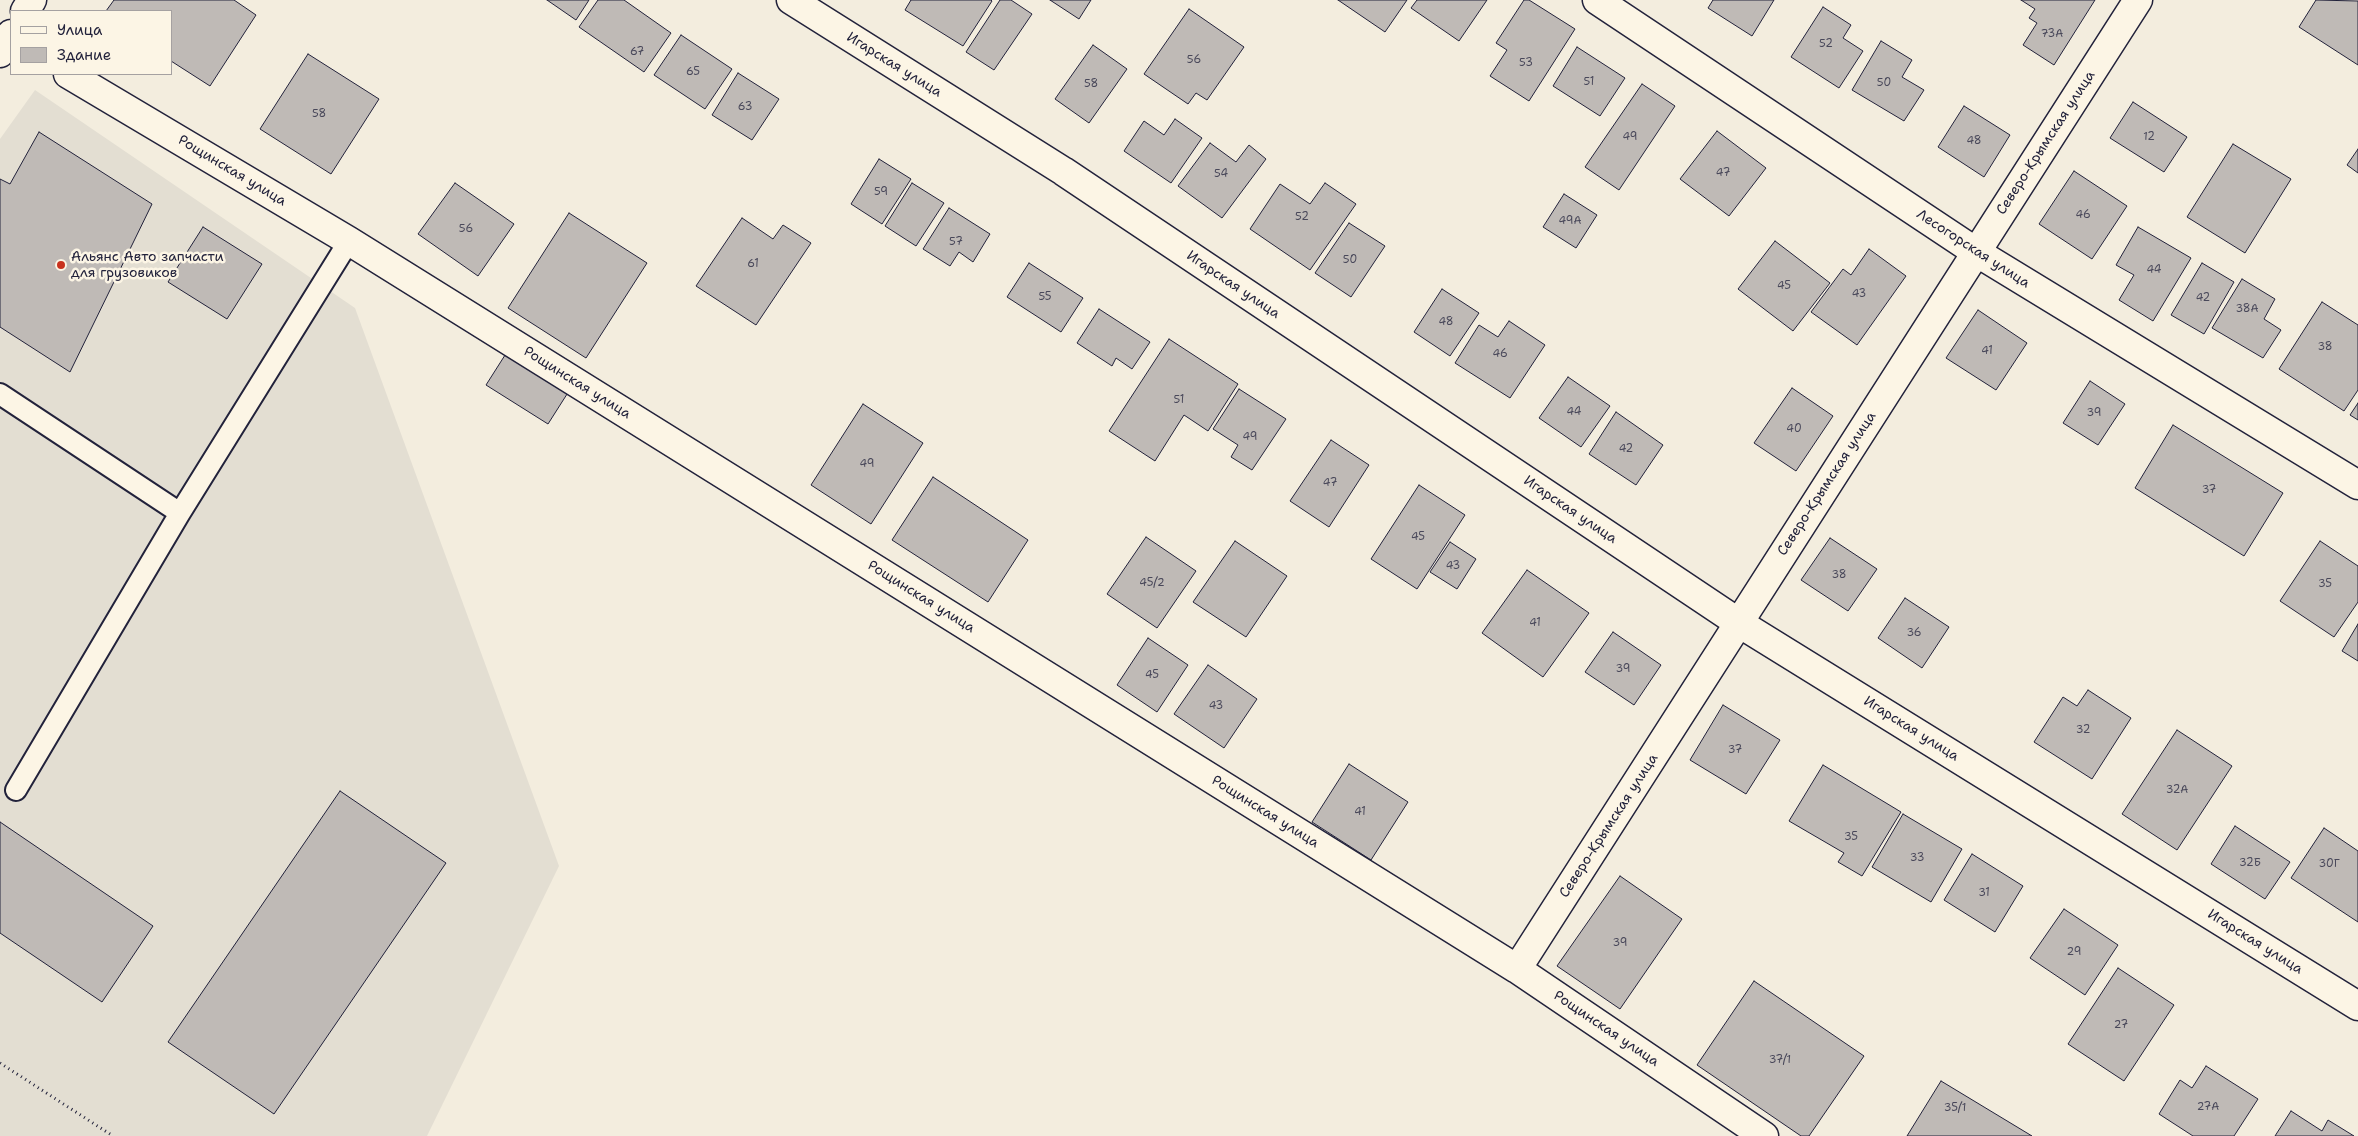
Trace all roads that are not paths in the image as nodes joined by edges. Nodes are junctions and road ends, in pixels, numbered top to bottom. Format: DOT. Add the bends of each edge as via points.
graph roads {
  1 [pos="791,0"];
  2 [pos="1597,0"];
  3 [pos="2138,0"];
  4 [pos="70,75"];
  5 [pos="349,241"];
  6 [pos="1976,252"];
  7 [pos="0,394"];
  8 [pos="2358,485"];
  9 [pos="180,513"];
  10 [pos="1739,622"];
  11 [pos="16,790"];
  12 [pos="1517,969"];
  13 [pos="2358,1006"];
  14 [pos="1764,1136"];
  1 -- 10 [label="street, Игарская улица" via="1063,171"];
  2 -- 6 [label="street, Лесогорская улица"];
  3 -- 6 [label="street, Северо-Крымская улица"];
  4 -- 5 [label="street, Рощинская улица"];
  5 -- 9 [label="lane"];
  5 -- 12 [label="street, Рощинская улица"];
  6 -- 8 [label="street, Лесогорская улица"];
  6 -- 10 [label="street, Северо-Крымская улица"];
  7 -- 9 [label="lane"];
  9 -- 11 [label="lane"];
  10 -- 12 [label="street, Северо-Крымская улица"];
  10 -- 13 [label="street, Игарская улица"];
  12 -- 14 [label="street, Рощинская улица"];
}
